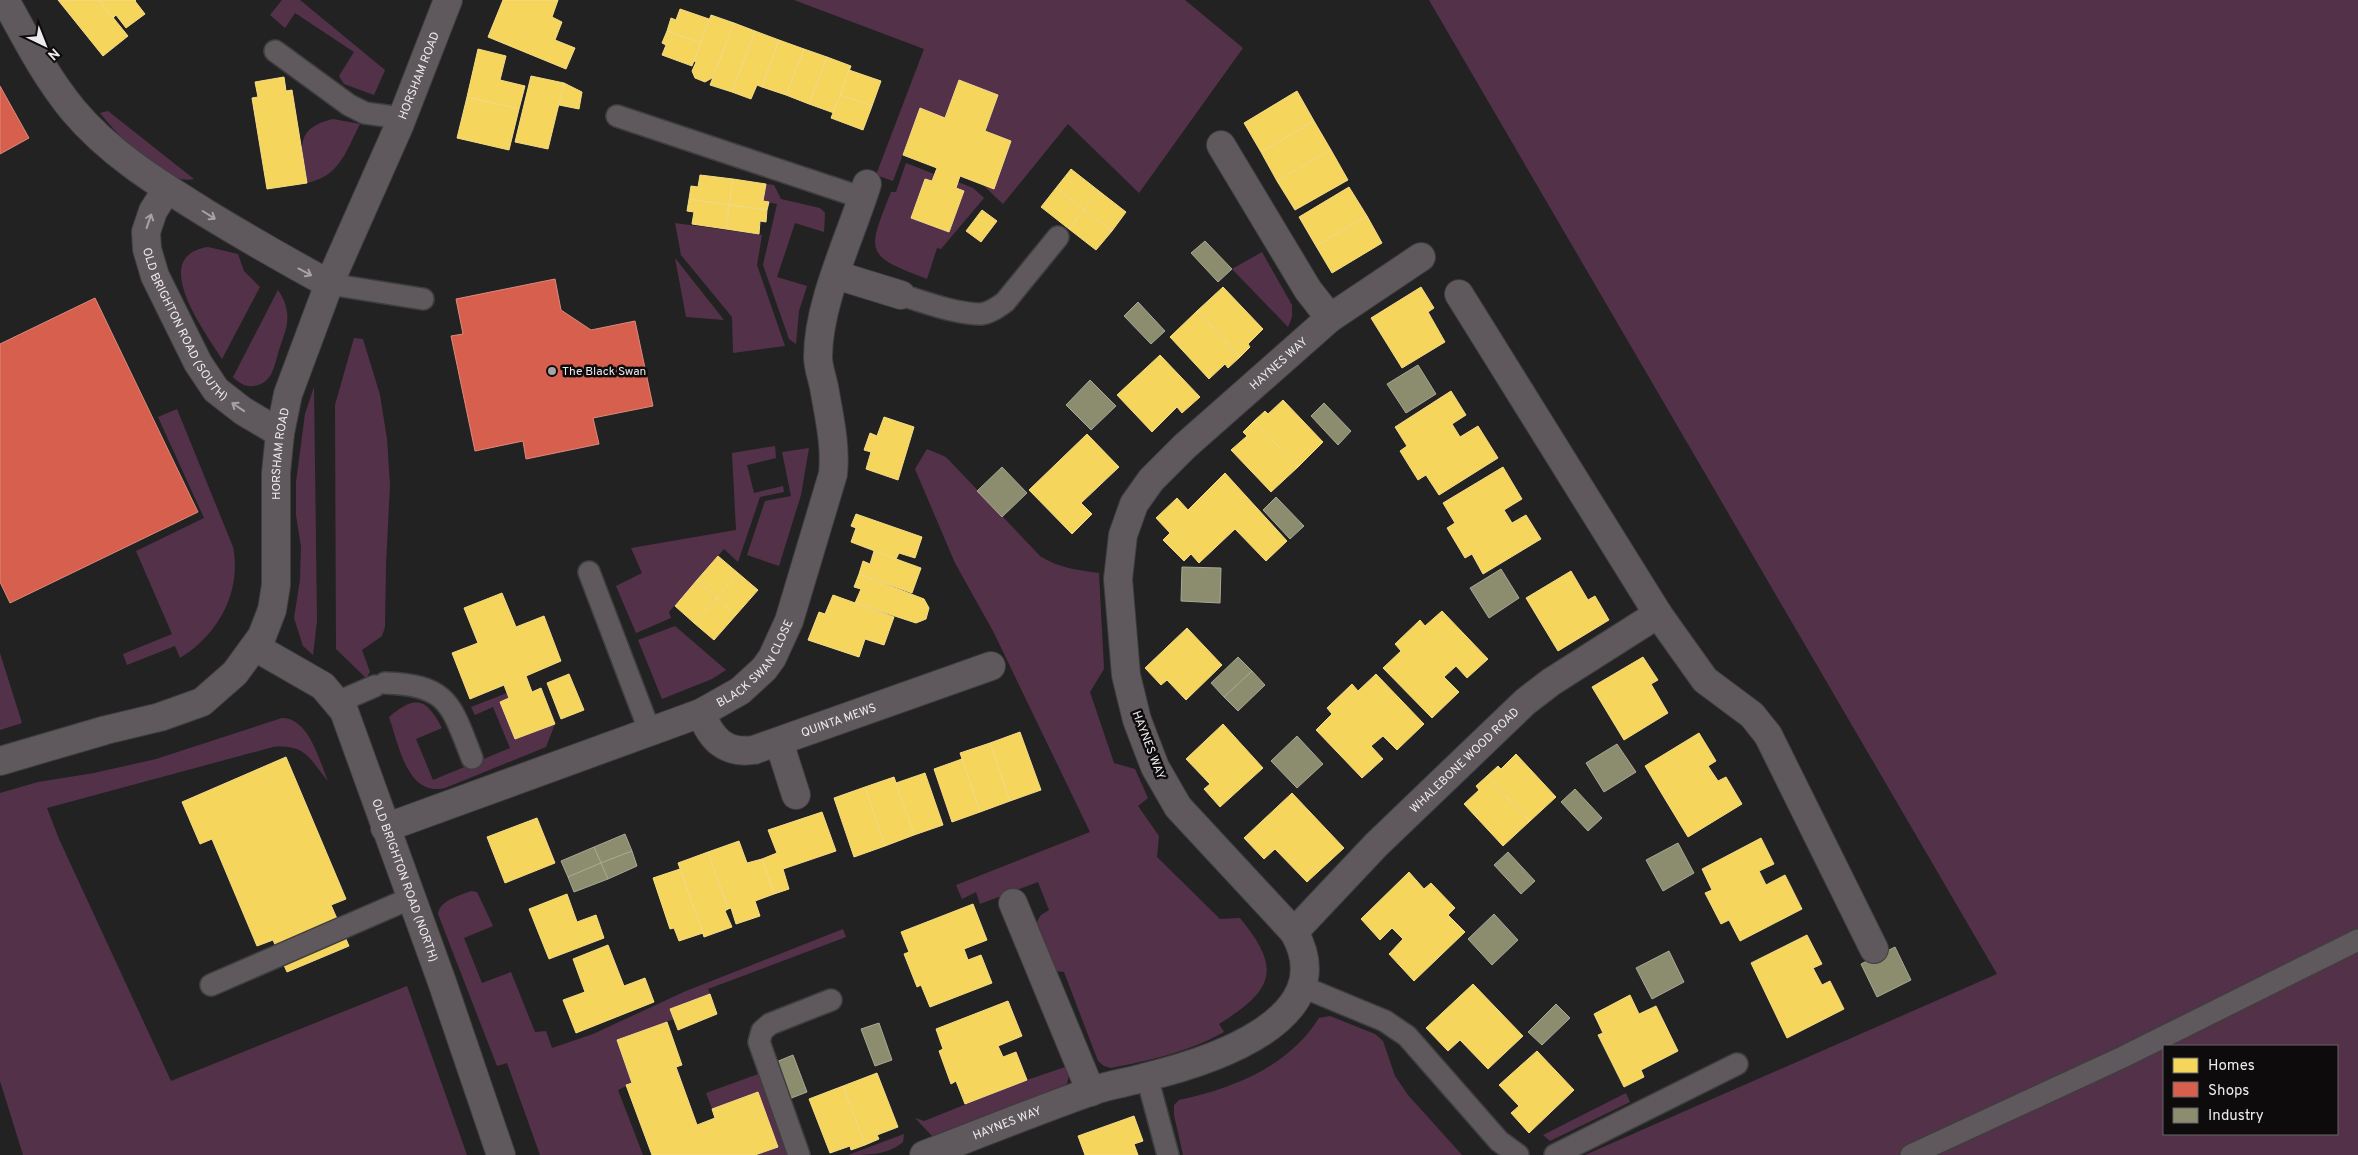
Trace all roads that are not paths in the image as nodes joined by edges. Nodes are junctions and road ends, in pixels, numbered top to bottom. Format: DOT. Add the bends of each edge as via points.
graph roads {
  1 [pos="5,0"];
  2 [pos="448,0"];
  3 [pos="275,50"];
  4 [pos="617,116"];
  5 [pos="401,118"];
  6 [pos="1221,146"];
  7 [pos="167,189"];
  8 [pos="865,191"];
  9 [pos="1058,237"];
  10 [pos="1421,257"];
  11 [pos="836,275"];
  12 [pos="329,284"];
  13 [pos="1459,294"];
  14 [pos="901,295"];
  15 [pos="423,299"];
  16 [pos="1330,318"];
  17 [pos="280,433"];
  18 [pos="588,572"];
  19 [pos="1658,614"];
  20 [pos="255,647"];
  21 [pos="991,666"];
  22 [pos="338,702"];
  23 [pos="701,713"];
  24 [pos="650,732"];
  25 [pos="779,742"];
  26 [pos="472,758"];
  27 [pos="0,761"];
  28 [pos="796,794"];
  29 [pos="385,828"];
  30 [pos="411,898"];
  31 [pos="1013,903"];
  32 [pos="1294,932"];
  33 [pos="2358,940"];
  34 [pos="1874,949"];
  35 [pos="211,985"];
  36 [pos="1303,986"];
  37 [pos="831,1000"];
  38 [pos="1737,1064"];
  39 [pos="1147,1077"];
  40 [pos="1091,1092"];
  41 [pos="501,1155"];
  42 [pos="799,1155"];
  43 [pos="924,1155"];
  44 [pos="1168,1155"];
  45 [pos="1518,1155"];
  46 [pos="1554,1155"];
  47 [pos="1911,1155"];
  1 -- 7 [label="street" via="43,68 73,110 118,155"];
  2 -- 5 [label="street, HORSHAM ROAD"];
  3 -- 5 [label="lane" via="349,105 365,113"];
  4 -- 8 [label="lane"];
  5 -- 12 [label="street, HORSHAM ROAD"];
  6 -- 16 [label="street" via="1308,290"];
  7 -- 12 [label="street, one-way"];
  17 -- 7 [label="street, OLD BRIGHTON ROAD (SOUTH), one-way" via="216,390 198,363 155,276 146,232 153,211"];
  8 -- 11 [label="street, BLACK SWAN CLOSE"];
  9 -- 14 [label="lane" via="1005,302 994,310 982,314 965,312"];
  10 -- 16 [label="street, HAYNES WAY"];
  11 -- 14 [label="street"];
  11 -- 23 [label="street, BLACK SWAN CLOSE" via="822,320 818,359 832,433 834,464 808,559 772,658 740,691"];
  12 -- 15 [label="lane"];
  12 -- 17 [label="street, HORSHAM ROAD" via="296,371"];
  13 -- 19 [label="street"];
  16 -- 32 [label="street, HAYNES WAY" via="1222,412 1151,480 1134,504 1123,535 1118,579 1126,675 1137,720 1155,767 1178,807"];
  17 -- 20 [label="street, HORSHAM ROAD" via="276,482 276,585 266,625"];
  18 -- 24 [label="lane"];
  19 -- 32 [label="street, WHALEBONE WOOD ROAD" via="1525,702 1376,845"];
  19 -- 34 [label="street" via="1705,680 1752,715 1768,735"];
  20 -- 22 [label="street, OLD BRIGHTON ROAD (NORTH)" via="323,686"];
  20 -- 27 [label="street, HORSHAM ROAD" via="235,672 202,702 160,717"];
  21 -- 25 [label="street, QUINTA MEWS"];
  22 -- 26 [label="lane" via="380,684 420,686 434,692 454,711"];
  22 -- 29 [label="street, OLD BRIGHTON ROAD (NORTH)" via="349,722"];
  23 -- 24 [label="street, BLACK SWAN CLOSE"];
  23 -- 25 [label="street, QUINTA MEWS" via="710,733 732,750 754,750"];
  24 -- 29 [label="street, BLACK SWAN CLOSE"];
  25 -- 28 [label="street"];
  29 -- 30 [label="street, OLD BRIGHTON ROAD (NORTH)"];
  30 -- 35 [label="lane"];
  30 -- 41 [label="street, OLD BRIGHTON ROAD (NORTH)"];
  31 -- 40 [label="street"];
  32 -- 36 [label="street, HAYNES WAY" via="1305,962"];
  33 -- 47 [label="lane" via="2123,1057"];
  36 -- 39 [label="street, HAYNES WAY" via="1280,1019 1252,1038 1197,1062"];
  36 -- 45 [label="lane" via="1385,1021 1407,1036 1499,1141"];
  37 -- 42 [label="lane" via="770,1024 762,1031 759,1042"];
  38 -- 46 [label="lane"];
  39 -- 40 [label="street, HAYNES WAY"];
  39 -- 44 [label="lane"];
  40 -- 43 [label="street, HAYNES WAY"];
}
